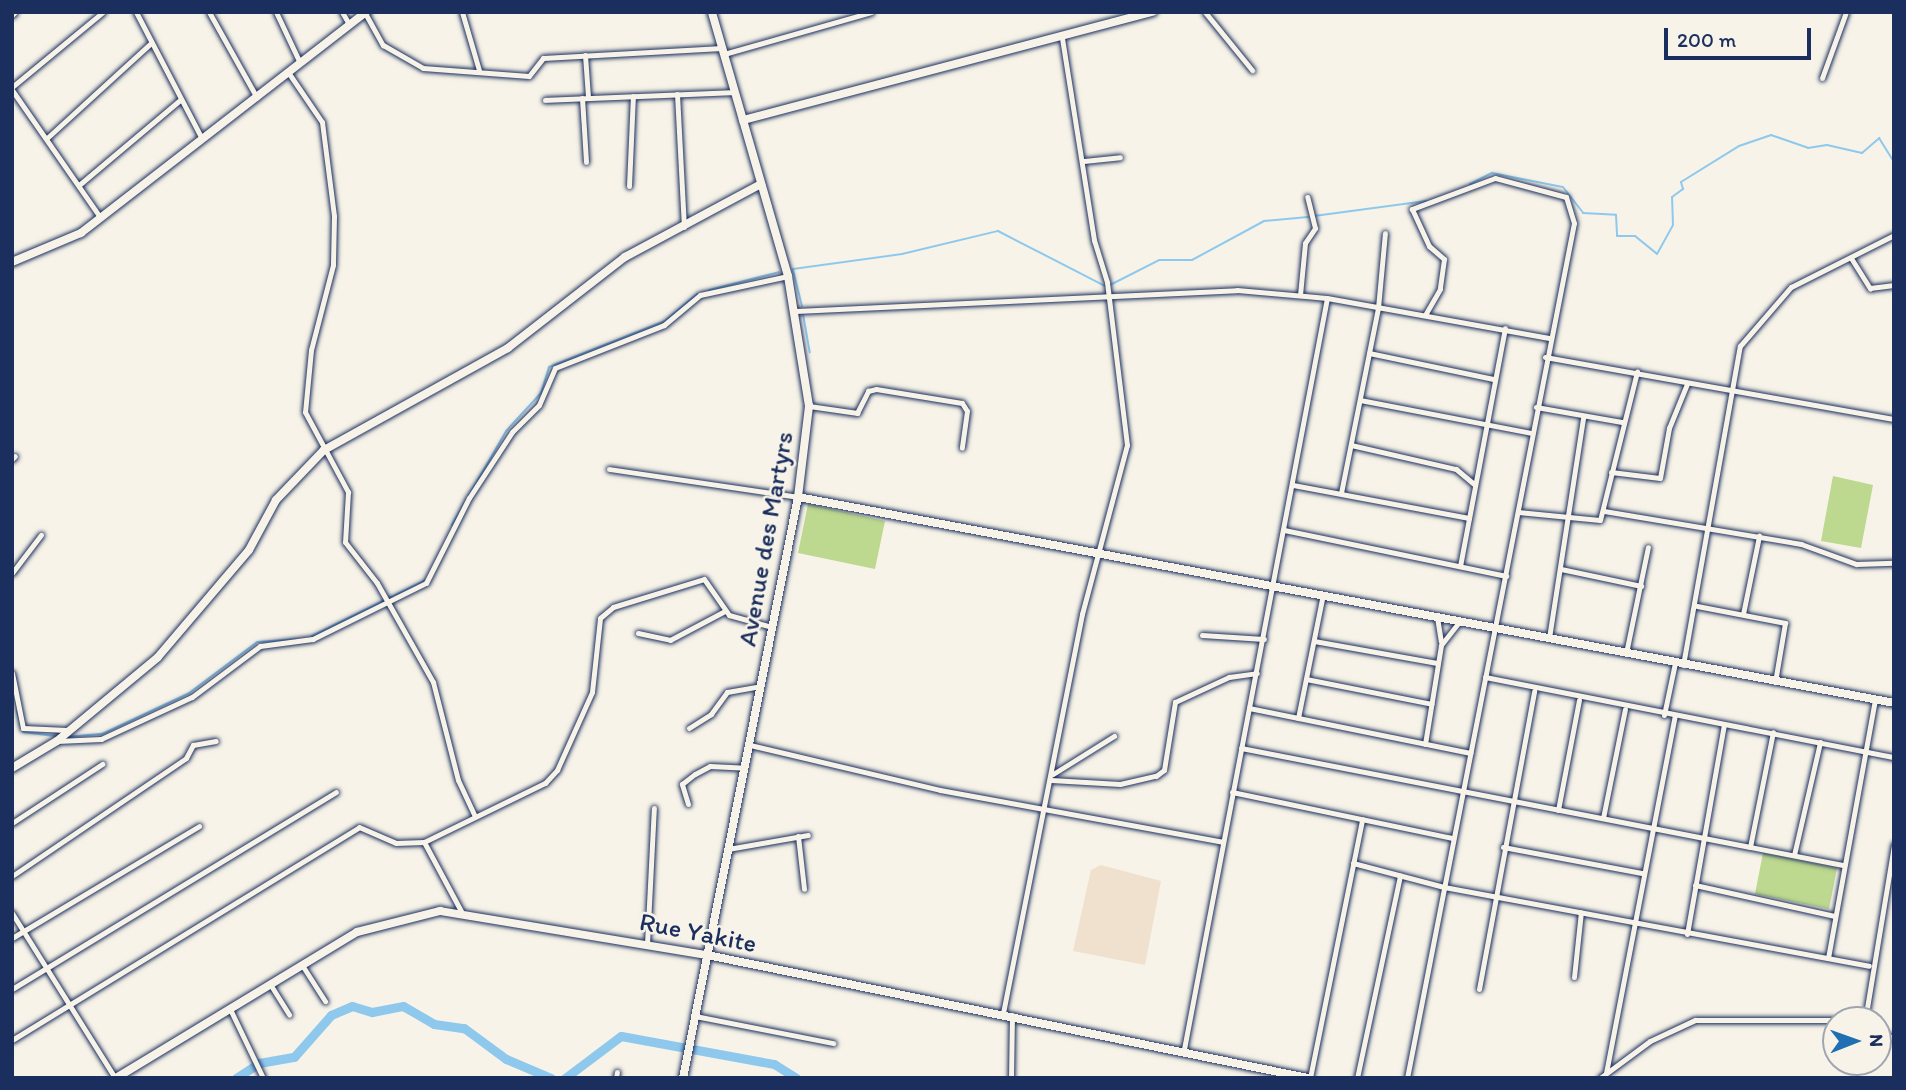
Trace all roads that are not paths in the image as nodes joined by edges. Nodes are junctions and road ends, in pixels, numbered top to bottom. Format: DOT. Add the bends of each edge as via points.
graph roads {
  1 [pos="103,12"];
  2 [pos="136,12"];
  3 [pos="209,12"];
  4 [pos="276,12"];
  5 [pos="342,12"];
  6 [pos="462,12"];
  7 [pos="712,12"];
  8 [pos="871,12"];
  9 [pos="1153,12"];
  10 [pos="1205,12"];
  11 [pos="1846,12"];
  12 [pos="365,13"];
  13 [pos="862,13"];
  14 [pos="349,24"];
  15 [pos="1062,37"];
  16 [pos="151,43"];
  17 [pos="723,51"];
  18 [pos="585,55"];
  19 [pos="301,64"];
  20 [pos="480,70"];
  21 [pos="1252,70"];
  22 [pos="290,75"];
  23 [pos="1822,78"];
  24 [pos="12,89"];
  25 [pos="734,92"];
  26 [pos="677,94"];
  27 [pos="633,96"];
  28 [pos="585,98"];
  29 [pos="257,99"];
  30 [pos="180,100"];
  31 [pos="545,100"];
  32 [pos="743,120"];
  33 [pos="47,138"];
  34 [pos="202,139"];
  35 [pos="1120,156"];
  36 [pos="1084,161"];
  37 [pos="586,162"];
  38 [pos="761,184"];
  39 [pos="79,185"];
  40 [pos="629,186"];
  41 [pos="1307,197"];
  42 [pos="98,214"];
  43 [pos="684,227"];
  44 [pos="1385,233"];
  45 [pos="1894,235"];
  46 [pos="1851,258"];
  47 [pos="12,262"];
  48 [pos="788,276"];
  49 [pos="1894,285"];
  50 [pos="1108,293"];
  51 [pos="1300,295"];
  52 [pos="1327,298"];
  53 [pos="1378,308"];
  54 [pos="796,311"];
  55 [pos="1425,315"];
  56 [pos="1505,328"];
  57 [pos="1550,338"];
  58 [pos="1369,353"];
  59 [pos="1545,357"];
  60 [pos="1637,372"];
  61 [pos="1493,379"];
  62 [pos="1688,384"];
  63 [pos="1736,393"];
  64 [pos="1360,400"];
  65 [pos="809,406"];
  66 [pos="1536,407"];
  67 [pos="1583,418"];
  68 [pos="1894,419"];
  69 [pos="1622,422"];
  70 [pos="1485,423"];
  71 [pos="1531,433"];
  72 [pos="1351,445"];
  73 [pos="962,448"];
  74 [pos="324,450"];
  75 [pos="609,469"];
  76 [pos="1611,472"];
  77 [pos="1474,484"];
  78 [pos="1293,485"];
  79 [pos="1341,493"];
  80 [pos="798,497"];
  81 [pos="1604,511"];
  82 [pos="1518,512"];
  83 [pos="1469,518"];
  84 [pos="1567,518"];
  85 [pos="1710,526"];
  86 [pos="1284,530"];
  87 [pos="41,535"];
  88 [pos="1759,536"];
  89 [pos="1648,547"];
  90 [pos="1098,553"];
  91 [pos="1894,563"];
  92 [pos="1460,566"];
  93 [pos="1561,569"];
  94 [pos="12,573"];
  95 [pos="1506,576"];
  96 [pos="1276,582"];
  97 [pos="1640,586"];
  98 [pos="1324,592"];
  99 [pos="384,598"];
  100 [pos="1697,606"];
  101 [pos="725,611"];
  102 [pos="1743,614"];
  103 [pos="1437,615"];
  104 [pos="1461,620"];
  105 [pos="772,627"];
  106 [pos="1496,627"];
  107 [pos="638,633"];
  108 [pos="1202,635"];
  109 [pos="1549,638"];
  110 [pos="1264,639"];
  111 [pos="1314,641"];
  112 [pos="1441,645"];
  113 [pos="1626,653"];
  114 [pos="1437,663"];
  115 [pos="1679,664"];
  116 [pos="12,673"];
  117 [pos="1257,673"];
  118 [pos="1485,677"];
  119 [pos="1306,679"];
  120 [pos="1775,682"];
  121 [pos="760,686"];
  122 [pos="1534,691"];
  123 [pos="1579,700"];
  124 [pos="1875,700"];
  125 [pos="1894,703"];
  126 [pos="1432,704"];
  127 [pos="1249,708"];
  128 [pos="1625,709"];
  129 [pos="1664,715"];
  130 [pos="1675,716"];
  131 [pos="1298,718"];
  132 [pos="1724,725"];
  133 [pos="689,729"];
  134 [pos="65,731"];
  135 [pos="1773,732"];
  136 [pos="1114,736"];
  137 [pos="57,741"];
  138 [pos="216,741"];
  139 [pos="1820,742"];
  140 [pos="1425,744"];
  141 [pos="750,745"];
  142 [pos="1241,748"];
  143 [pos="1865,751"];
  144 [pos="1470,753"];
  145 [pos="1894,757"];
  146 [pos="102,764"];
  147 [pos="12,768"];
  148 [pos="745,768"];
  149 [pos="1052,777"];
  150 [pos="1462,790"];
  151 [pos="336,792"];
  152 [pos="1232,792"];
  153 [pos="1512,800"];
  154 [pos="688,804"];
  155 [pos="654,807"];
  156 [pos="1558,810"];
  157 [pos="1046,811"];
  158 [pos="475,816"];
  159 [pos="1603,818"];
  160 [pos="1362,819"];
  161 [pos="12,822"];
  162 [pos="199,826"];
  163 [pos="1652,828"];
  164 [pos="808,835"];
  165 [pos="798,836"];
  166 [pos="1453,838"];
  167 [pos="1704,838"];
  168 [pos="424,842"];
  169 [pos="1222,842"];
  170 [pos="1894,844"];
  171 [pos="1503,847"];
  172 [pos="1750,847"];
  173 [pos="728,849"];
  174 [pos="1794,855"];
  175 [pos="1353,863"];
  176 [pos="1843,865"];
  177 [pos="1891,871"];
  178 [pos="1642,873"];
  179 [pos="12,876"];
  180 [pos="1400,876"];
  181 [pos="1695,885"];
  182 [pos="1444,887"];
  183 [pos="804,890"];
  184 [pos="1495,895"];
  185 [pos="461,911"];
  186 [pos="1581,912"];
  187 [pos="12,913"];
  188 [pos="1835,916"];
  189 [pos="1632,923"];
  190 [pos="24,931"];
  191 [pos="1687,934"];
  192 [pos="12,938"];
  193 [pos="647,944"];
  194 [pos="707,955"];
  195 [pos="1828,958"];
  196 [pos="302,965"];
  197 [pos="48,966"];
  198 [pos="1869,966"];
  199 [pos="1574,977"];
  200 [pos="270,985"];
  201 [pos="12,989"];
  202 [pos="1479,989"];
  203 [pos="71,1001"];
  204 [pos="325,1001"];
  205 [pos="1866,1006"];
  206 [pos="230,1009"];
  207 [pos="289,1014"];
  208 [pos="1008,1014"];
  209 [pos="695,1016"];
  210 [pos="1822,1020"];
  211 [pos="12,1040"];
  212 [pos="833,1043"];
  213 [pos="1184,1049"];
  214 [pos="1606,1073"];
  215 [pos="116,1078"];
  216 [pos="263,1078"];
  217 [pos="683,1078"];
  218 [pos="1011,1078"];
  219 [pos="1309,1078"];
  220 [pos="1357,1078"];
  221 [pos="1407,1078"];
  222 [pos="1601,1078"];
  1 -- 24 [label="street"];
  2 -- 16 [label="street"];
  3 -- 29 [label="street"];
  4 -- 19 [label="street"];
  5 -- 14 [label="street"];
  6 -- 20 [label="street"];
  7 -- 17 [label="street, Avenue des Martyrs"];
  8 -- 13 [label="street"];
  9 -- 15 [label="street"];
  10 -- 21 [label="street"];
  11 -- 23 [label="street"];
  12 -- 14 [label="street"];
  12 -- 20 [label="street" via="382,44 409,65"];
  13 -- 17 [label="street"];
  14 -- 19 [label="street"];
  15 -- 32 [label="street"];
  15 -- 36 [label="street"];
  16 -- 30 [label="street"];
  16 -- 33 [label="street"];
  17 -- 18 [label="street"];
  17 -- 25 [label="street, Avenue des Martyrs"];
  18 -- 20 [label="street" via="541,58 529,76"];
  18 -- 28 [label="street"];
  19 -- 22 [label="street"];
  22 -- 29 [label="street"];
  22 -- 74 [label="street" via="322,122 334,213 333,265 304,404"];
  24 -- 33 [label="street"];
  25 -- 26 [label="street"];
  25 -- 32 [label="street, Avenue des Martyrs"];
  26 -- 27 [label="street"];
  26 -- 43 [label="street"];
  27 -- 28 [label="street"];
  27 -- 40 [label="street"];
  28 -- 31 [label="street"];
  28 -- 37 [label="street"];
  29 -- 34 [label="street"];
  30 -- 34 [label="street"];
  30 -- 39 [label="street"];
  32 -- 38 [label="street, Avenue des Martyrs"];
  33 -- 39 [label="street"];
  34 -- 42 [label="street"];
  35 -- 36 [label="street"];
  36 -- 50 [label="street"];
  38 -- 43 [label="street"];
  38 -- 48 [label="street, Avenue des Martyrs"];
  39 -- 42 [label="street"];
  41 -- 51 [label="street" via="1315,219 1305,243"];
  42 -- 47 [label="street" via="81,233"];
  43 -- 74 [label="street" via="619,261 508,348"];
  44 -- 53 [label="street"];
  45 -- 46 [label="street"];
  46 -- 49 [label="street" via="1870,289"];
  46 -- 63 [label="street" via="1789,289 1740,346"];
  48 -- 54 [label="street, Avenue des Martyrs"];
  48 -- 99 [label="street" via="700,295 664,326 555,368 539,405 512,432 469,498 436,573"];
  50 -- 51 [label="street"];
  50 -- 54 [label="street"];
  50 -- 90 [label="street" via="1128,445"];
  51 -- 52 [label="street"];
  52 -- 53 [label="street"];
  52 -- 78 [label="street"];
  53 -- 55 [label="street"];
  53 -- 58 [label="street"];
  54 -- 65 [label="street, Avenue des Martyrs"];
  55 -- 56 [label="street"];
  55 -- 57 [label="street" via="1440,289 1444,259 1429,246 1412,209 1492,179 1533,185 1564,194 1575,212"];
  56 -- 57 [label="street"];
  56 -- 61 [label="street"];
  57 -- 59 [label="street"];
  58 -- 61 [label="street"];
  58 -- 64 [label="street"];
  59 -- 60 [label="street"];
  59 -- 66 [label="street"];
  60 -- 62 [label="street"];
  60 -- 69 [label="street"];
  61 -- 70 [label="street"];
  62 -- 63 [label="street"];
  62 -- 76 [label="street" via="1669,428 1660,478"];
  63 -- 68 [label="street"];
  63 -- 85 [label="street"];
  64 -- 70 [label="street"];
  64 -- 72 [label="street"];
  65 -- 73 [label="street" via="857,413 868,391 876,389 962,403 967,411"];
  65 -- 80 [label="street, Avenue des Martyrs"];
  66 -- 67 [label="street"];
  66 -- 71 [label="street"];
  67 -- 69 [label="street"];
  67 -- 84 [label="street"];
  69 -- 76 [label="street"];
  70 -- 71 [label="street"];
  70 -- 77 [label="street"];
  71 -- 82 [label="street"];
  72 -- 77 [label="street" via="1456,469"];
  72 -- 79 [label="street"];
  74 -- 99 [label="street" via="349,495 345,542"];
  74 -- 134 [label="street" via="276,500 249,550 158,657"];
  75 -- 80 [label="street"];
  76 -- 81 [label="street"];
  77 -- 83 [label="street"];
  78 -- 79 [label="street"];
  78 -- 86 [label="street"];
  79 -- 83 [label="street"];
  80 -- 90 [label="street"];
  80 -- 105 [label="street, Avenue des Martyrs"];
  81 -- 84 [label="street" via="1594,523"];
  81 -- 85 [label="street"];
  82 -- 84 [label="street"];
  82 -- 95 [label="street"];
  83 -- 92 [label="street"];
  84 -- 93 [label="street"];
  85 -- 88 [label="street"];
  85 -- 100 [label="street"];
  86 -- 92 [label="street"];
  86 -- 96 [label="street"];
  87 -- 94 [label="street"];
  88 -- 91 [label="street" via="1831,552 1850,563"];
  88 -- 102 [label="street"];
  89 -- 97 [label="street"];
  90 -- 96 [label="street"];
  90 -- 149 [label="street"];
  92 -- 95 [label="street"];
  93 -- 97 [label="street"];
  93 -- 109 [label="street"];
  95 -- 106 [label="street"];
  96 -- 98 [label="street"];
  96 -- 110 [label="street"];
  97 -- 113 [label="street"];
  98 -- 103 [label="street"];
  98 -- 111 [label="street"];
  99 -- 137 [label="street" via="313,639 260,646 192,697 101,739"];
  99 -- 158 [label="street" via="433,682 458,780"];
  100 -- 102 [label="street"];
  100 -- 115 [label="street"];
  101 -- 105 [label="street"];
  101 -- 107 [label="street" via="670,640"];
  101 -- 158 [label="street" via="704,579 605,612 596,682 554,775"];
  102 -- 120 [label="street" via="1785,623"];
  103 -- 104 [label="street"];
  103 -- 112 [label="street"];
  104 -- 106 [label="street"];
  104 -- 112 [label="street"];
  105 -- 121 [label="street, Avenue des Martyrs"];
  106 -- 109 [label="street"];
  106 -- 118 [label="street"];
  108 -- 110 [label="street"];
  109 -- 113 [label="street"];
  110 -- 117 [label="street"];
  111 -- 114 [label="street"];
  111 -- 119 [label="street"];
  112 -- 114 [label="street"];
  113 -- 115 [label="street"];
  114 -- 126 [label="street"];
  115 -- 120 [label="street"];
  115 -- 129 [label="street"];
  116 -- 134 [label="street" via="23,728"];
  117 -- 127 [label="street"];
  117 -- 149 [label="street" via="1229,677 1175,702 1164,770 1156,776 1120,784"];
  118 -- 122 [label="street"];
  118 -- 144 [label="street"];
  119 -- 126 [label="street"];
  119 -- 131 [label="street"];
  120 -- 124 [label="street"];
  121 -- 133 [label="street" via="727,692"];
  121 -- 141 [label="street, Avenue des Martyrs"];
  122 -- 123 [label="street"];
  122 -- 153 [label="street"];
  123 -- 128 [label="street"];
  123 -- 156 [label="street"];
  124 -- 125 [label="street"];
  124 -- 143 [label="street"];
  126 -- 140 [label="street"];
  127 -- 131 [label="street"];
  127 -- 142 [label="street"];
  128 -- 129 [label="street"];
  128 -- 159 [label="street"];
  129 -- 130 [label="street"];
  130 -- 132 [label="street"];
  130 -- 163 [label="street"];
  131 -- 140 [label="street"];
  132 -- 135 [label="street"];
  132 -- 167 [label="street"];
  134 -- 137 [label="street"];
  135 -- 139 [label="street"];
  135 -- 172 [label="street"];
  136 -- 149 [label="street"];
  137 -- 147 [label="street"];
  138 -- 179 [label="street" via="193,745 186,758"];
  139 -- 143 [label="street"];
  139 -- 174 [label="street"];
  140 -- 144 [label="street"];
  141 -- 148 [label="street, Avenue des Martyrs"];
  141 -- 157 [label="street"];
  142 -- 150 [label="street"];
  142 -- 152 [label="street"];
  143 -- 145 [label="street"];
  143 -- 176 [label="street"];
  144 -- 150 [label="street"];
  146 -- 161 [label="street"];
  148 -- 154 [label="street" via="714,766 695,774 682,784"];
  148 -- 173 [label="street, Avenue des Martyrs"];
  149 -- 157 [label="street"];
  150 -- 153 [label="street"];
  150 -- 166 [label="street"];
  151 -- 197 [label="street"];
  152 -- 160 [label="street"];
  152 -- 169 [label="street"];
  153 -- 156 [label="street"];
  153 -- 171 [label="street"];
  155 -- 193 [label="street"];
  156 -- 159 [label="street"];
  157 -- 169 [label="street"];
  157 -- 208 [label="street" via="1016,925"];
  158 -- 168 [label="street"];
  159 -- 163 [label="street"];
  160 -- 166 [label="street"];
  160 -- 175 [label="street"];
  162 -- 190 [label="street"];
  163 -- 167 [label="street"];
  163 -- 178 [label="street"];
  164 -- 165 [label="street"];
  165 -- 173 [label="street"];
  165 -- 183 [label="street"];
  166 -- 182 [label="street"];
  167 -- 172 [label="street"];
  167 -- 181 [label="street"];
  168 -- 185 [label="street"];
  168 -- 203 [label="street" via="396,843 359,827"];
  169 -- 213 [label="street"];
  170 -- 177 [label="street"];
  171 -- 178 [label="street"];
  171 -- 184 [label="street"];
  172 -- 174 [label="street"];
  173 -- 194 [label="street, Avenue des Martyrs"];
  174 -- 176 [label="street"];
  175 -- 180 [label="street"];
  175 -- 219 [label="street"];
  176 -- 188 [label="street"];
  177 -- 198 [label="street"];
  178 -- 189 [label="street"];
  180 -- 182 [label="street"];
  180 -- 220 [label="street"];
  181 -- 188 [label="street"];
  181 -- 191 [label="street"];
  182 -- 184 [label="street"];
  182 -- 221 [label="street"];
  184 -- 186 [label="street"];
  184 -- 202 [label="street"];
  185 -- 193 [label="street, Rue Yakite"];
  185 -- 196 [label="street, Rue Yakite" via="417,912 376,923"];
  186 -- 189 [label="street"];
  186 -- 199 [label="street"];
  187 -- 190 [label="street"];
  188 -- 195 [label="street"];
  189 -- 191 [label="street"];
  189 -- 214 [label="street"];
  190 -- 192 [label="street"];
  190 -- 197 [label="street"];
  191 -- 195 [label="street"];
  193 -- 194 [label="street, Rue Yakite"];
  194 -- 208 [label="street, Rue Yakite"];
  194 -- 209 [label="street, Avenue des Martyrs"];
  195 -- 198 [label="street"];
  196 -- 200 [label="street, Rue Yakite"];
  196 -- 204 [label="street"];
  197 -- 201 [label="street"];
  197 -- 203 [label="street"];
  198 -- 205 [label="street"];
  200 -- 206 [label="street, Rue Yakite"];
  200 -- 207 [label="street"];
  203 -- 211 [label="street"];
  203 -- 215 [label="street"];
  206 -- 215 [label="street, Rue Yakite"];
  206 -- 216 [label="street"];
  208 -- 213 [label="street, Rue Yakite"];
  208 -- 218 [label="street"];
  209 -- 212 [label="street"];
  209 -- 217 [label="street, Avenue des Martyrs"];
  210 -- 214 [label="street" via="1695,1020"];
  213 -- 219 [label="street, Rue Yakite"];
  214 -- 222 [label="street"];
}
